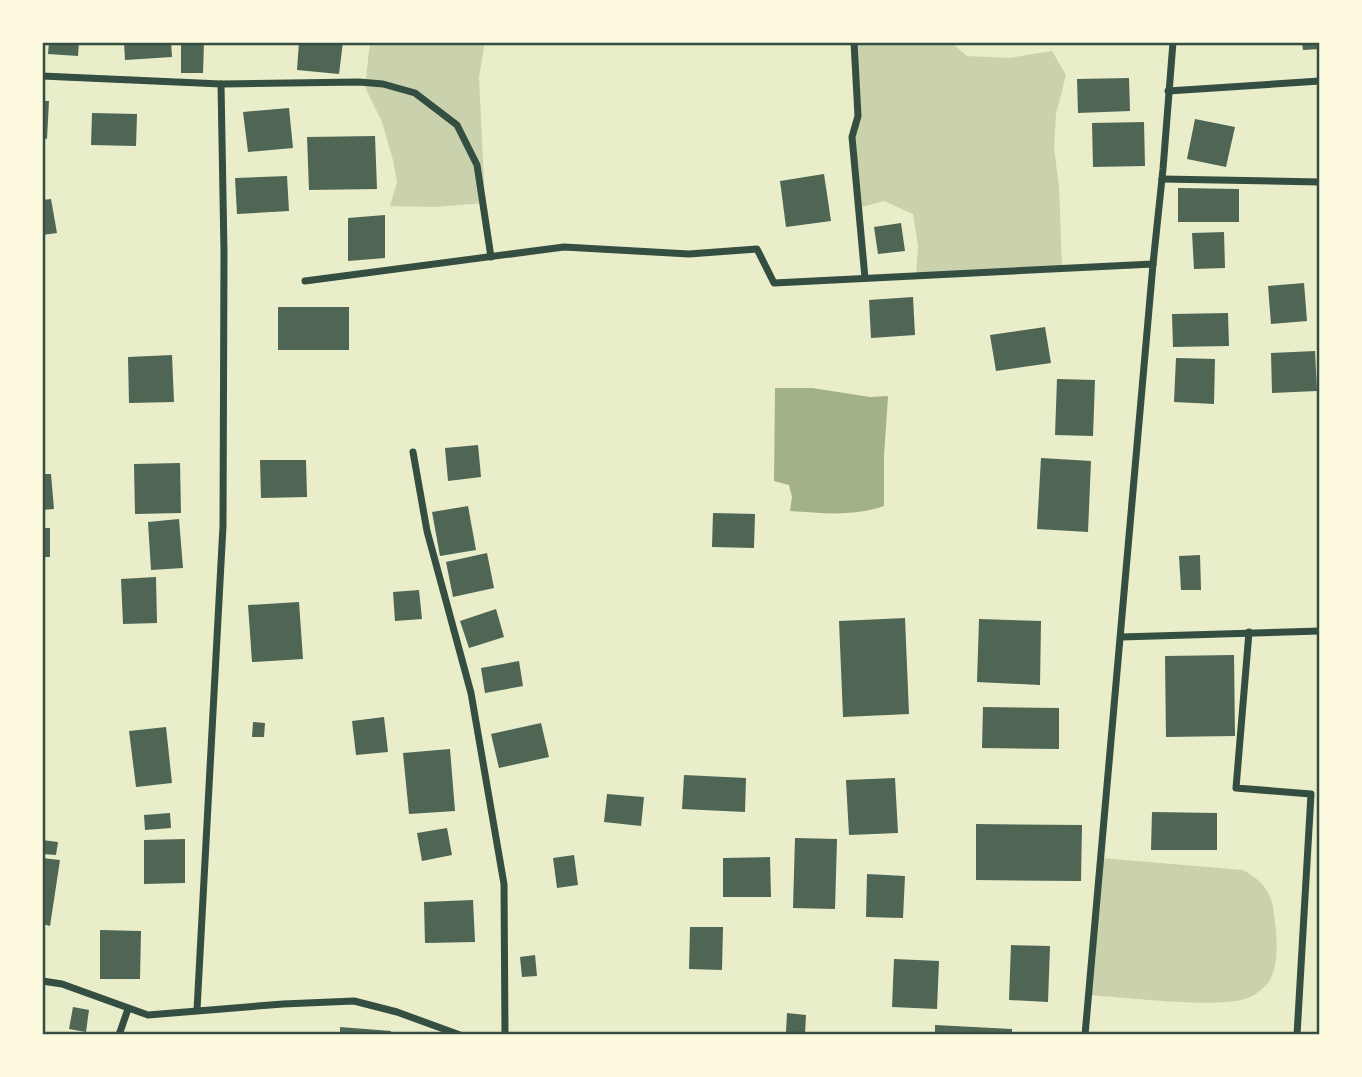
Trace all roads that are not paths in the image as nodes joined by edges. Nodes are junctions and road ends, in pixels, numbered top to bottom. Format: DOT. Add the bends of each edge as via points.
graph roads {
  1 [pos="854,42"];
  2 [pos="1172,42"];
  3 [pos="42,76"];
  4 [pos="1320,80"];
  5 [pos="221,84"];
  6 [pos="1168,91"];
  7 [pos="1162,179"];
  8 [pos="1320,182"];
  9 [pos="491,257"];
  10 [pos="1153,264"];
  11 [pos="865,278"];
  12 [pos="305,281"];
  13 [pos="413,452"];
  14 [pos="1320,631"];
  15 [pos="1249,632"];
  16 [pos="1122,637"];
  17 [pos="42,981"];
  18 [pos="128,1009"];
  19 [pos="197,1010"];
  20 [pos="119,1035"];
  21 [pos="460,1035"];
  22 [pos="505,1035"];
  23 [pos="1085,1035"];
  24 [pos="1297,1035"];
  1 -- 11 [label="street" via="858,116 852,137"];
  2 -- 6 [label="street"];
  3 -- 5 [label="street"];
  4 -- 6 [label="street"];
  5 -- 9 [label="street" via="359,82 415,93 457,125 477,165"];
  5 -- 19 [label="street" via="223,526"];
  6 -- 7 [label="street"];
  7 -- 8 [label="street"];
  7 -- 10 [label="street"];
  9 -- 11 [label="street" via="564,247 689,254 757,249 774,283"];
  9 -- 12 [label="street"];
  10 -- 11 [label="street"];
  10 -- 16 [label="street"];
  13 -- 22 [label="street" via="427,531 471,693 503,884"];
  14 -- 15 [label="street"];
  15 -- 16 [label="street"];
  15 -- 24 [label="street" via="1236,788 1311,794"];
  16 -- 23 [label="street"];
  17 -- 18 [label="street"];
  18 -- 19 [label="street" via="148,1015"];
  18 -- 20 [label="street"];
  19 -- 21 [label="street" via="354,1001"];
}
